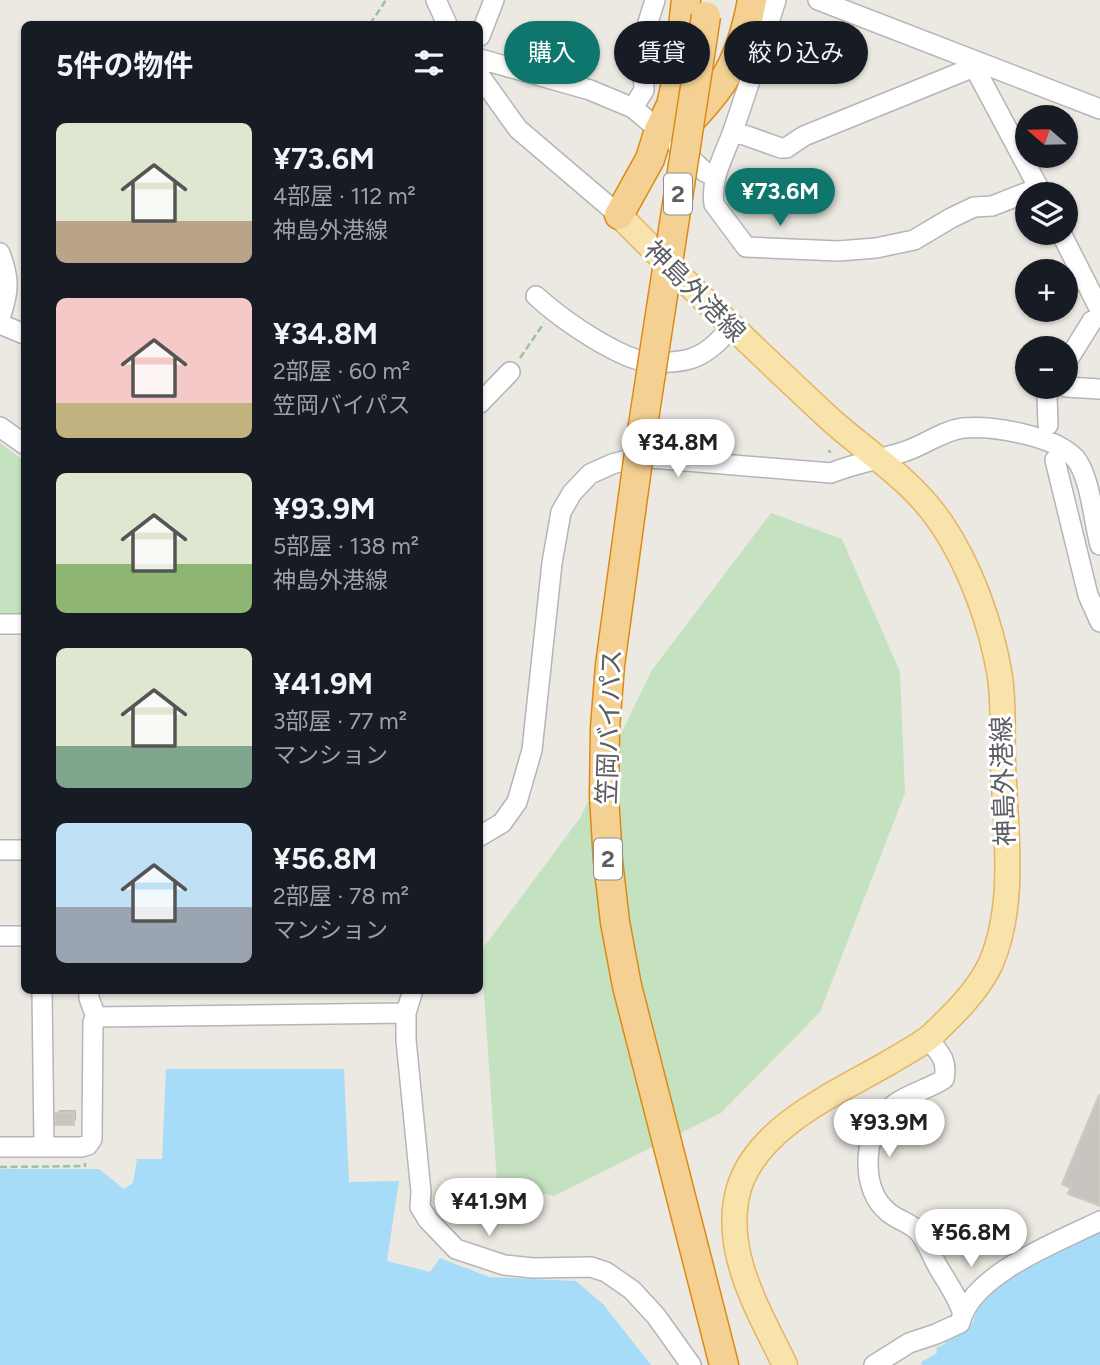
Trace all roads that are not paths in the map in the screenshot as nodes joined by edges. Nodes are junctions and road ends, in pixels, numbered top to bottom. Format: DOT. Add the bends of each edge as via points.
graph roads {
  1 [pos="436,0"];
  2 [pos="494,0"];
  3 [pos="655,0"];
  4 [pos="752,0"];
  5 [pos="776,0"];
  6 [pos="818,0"];
  7 [pos="702,4"];
  8 [pos="446,21"];
  9 [pos="483,28"];
  10 [pos="483,60"];
  11 [pos="972,63"];
  12 [pos="483,80"];
  13 [pos="633,108"];
  14 [pos="1100,108"];
  15 [pos="733,131"];
  16 [pos="665,135"];
  17 [pos="715,177"];
  18 [pos="1035,182"];
  19 [pos="1015,199"];
  20 [pos="619,215"];
  21 [pos="1067,245"];
  22 [pos="0,253"];
  23 [pos="536,296"];
  24 [pos="1100,310"];
  25 [pos="1100,316"];
  26 [pos="0,318"];
  27 [pos="0,324"];
  28 [pos="731,328"];
  29 [pos="21,333"];
  30 [pos="1078,344"];
  31 [pos="510,372"];
  32 [pos="1078,388"];
  33 [pos="1100,389"];
  34 [pos="1047,399"];
  35 [pos="483,400"];
  36 [pos="1048,425"];
  37 [pos="0,427"];
  38 [pos="21,442"];
  39 [pos="876,458"];
  40 [pos="1055,460"];
  41 [pos="1100,545"];
  42 [pos="1100,622"];
  43 [pos="0,624"];
  44 [pos="21,624"];
  45 [pos="483,834"];
  46 [pos="0,850"];
  47 [pos="21,850"];
  48 [pos="0,936"];
  49 [pos="21,936"];
  50 [pos="42,994"];
  51 [pos="89,994"];
  52 [pos="412,994"];
  53 [pos="406,1013"];
  54 [pos="96,1017"];
  55 [pos="928,1039"];
  56 [pos="0,1147"];
  57 [pos="44,1147"];
  58 [pos="1100,1221"];
  59 [pos="962,1311"];
  60 [pos="691,1365"];
  61 [pos="724,1365"];
  62 [pos="785,1365"];
  63 [pos="874,1365"];
  1 -- 8 [label="street"];
  2 -- 9 [label="street"];
  3 -- 13 [label="street" via="642,42 644,90"];
  4 -- 16 [label="highway, 笠岡バイパス / 2" via="747,30 716,94"];
  5 -- 15 [label="street"];
  6 -- 11 [label="street" via="958,52"];
  7 -- 16 [label="highway, 笠岡バイパス / 2" via="677,79"];
  7 -- 61 [label="highway, 笠岡バイパス / 2, bridge" via="610,665 604,796 615,922 627,986"];
  10 -- 13 [label="street" via="590,90"];
  11 -- 14 [label="street" via="975,59"];
  11 -- 15 [label="street" via="786,148"];
  11 -- 18 [label="street"];
  12 -- 20 [label="street" via="518,129"];
  13 -- 16 [label="street"];
  15 -- 17 [label="street"];
  16 -- 17 [label="street"];
  16 -- 20 [label="highway, 笠岡バイパス / 2"];
  17 -- 19 [label="street" via="714,204 746,247 876,248 914,240 974,207"];
  20 -- 28 [label="main road, 神島外港線"];
  21 -- 24 [label="street"];
  22 -- 26 [label="street" via="8,293"];
  23 -- 28 [label="street" via="629,357 645,361 692,358 713,347"];
  25 -- 30 [label="street"];
  27 -- 29 [label="street"];
  28 -- 39 [label="main road, 神島外港線"];
  31 -- 35 [label="street"];
  32 -- 33 [label="street"];
  34 -- 36 [label="street"];
  37 -- 38 [label="street"];
  39 -- 41 [label="street" via="906,452 962,428 1047,440 1076,459"];
  39 -- 45 [label="street" via="817,473 638,457 590,474 572,493 557,530 533,750 517,802 502,823"];
  39 -- 55 [label="main road, 神島外港線" via="904,480 940,521 965,562 1000,677 1007,880 1002,923 990,963 965,1003"];
  40 -- 42 [label="street" via="1088,594"];
  43 -- 44 [label="street"];
  46 -- 47 [label="street"];
  48 -- 49 [label="street"];
  50 -- 57 [label="street"];
  51 -- 54 [label="street"];
  52 -- 53 [label="street"];
  53 -- 54 [label="street"];
  53 -- 60 [label="street" via="420,1207 428,1220 456,1248 504,1265 591,1267 606,1272 640,1298"];
  54 -- 57 [label="street" via="92,1139 81,1147"];
  55 -- 59 [label="street" via="944,1058 944,1079 884,1114 868,1155 869,1174 874,1195 887,1212 918,1230"];
  55 -- 62 [label="main road, 神島外港線" via="802,1114 766,1141 749,1165 737,1199 733,1234 741,1268"];
  56 -- 57 [label="street"];
  58 -- 59 [label="street" via="1000,1272"];
  59 -- 63 [label="street" via="960,1323 952,1328 909,1343"];
}
